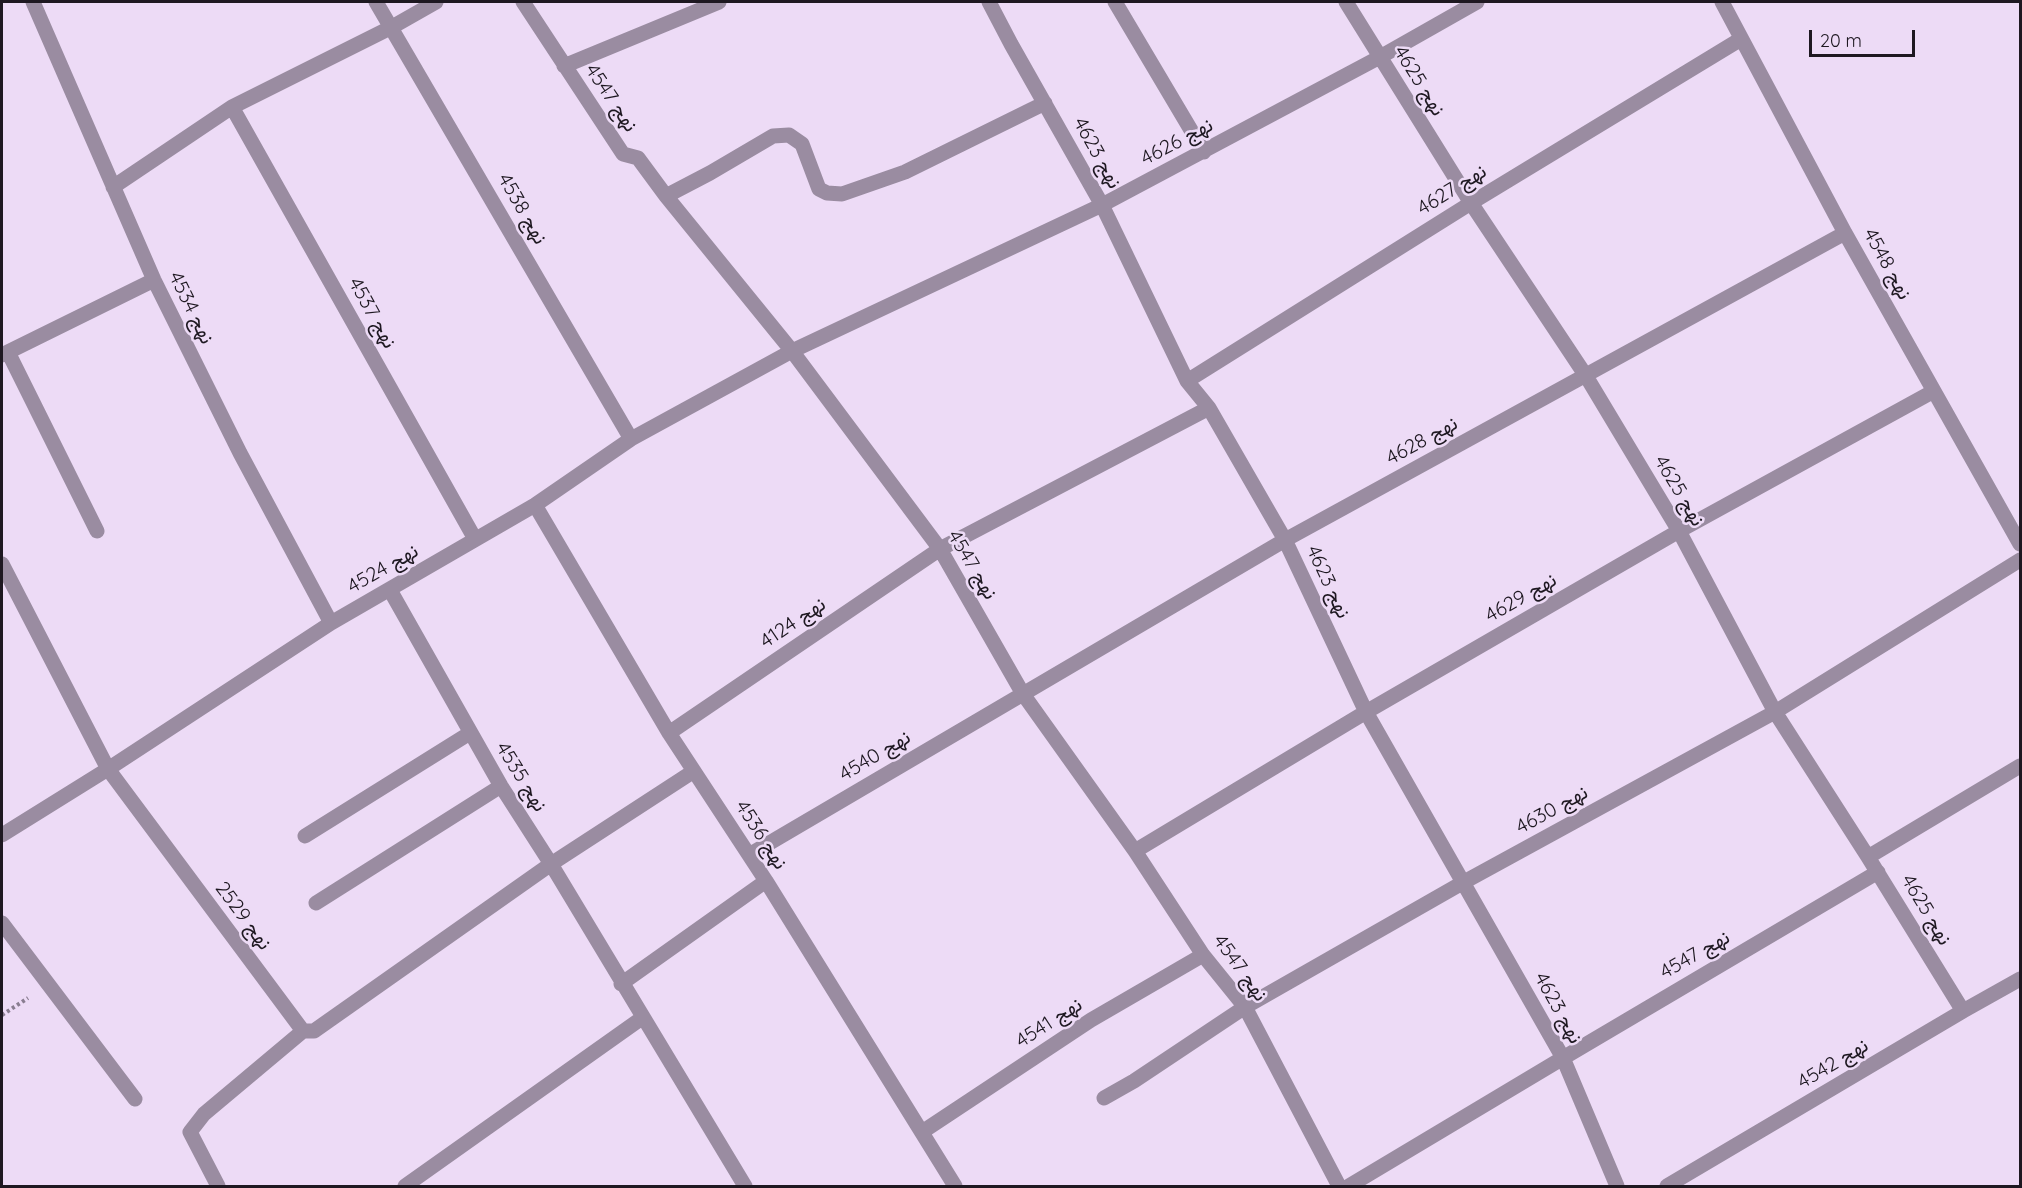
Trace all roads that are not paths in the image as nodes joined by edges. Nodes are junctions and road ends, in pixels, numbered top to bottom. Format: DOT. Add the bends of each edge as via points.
graph roads {
  1 [pos="33,2"];
  2 [pos="376,2"];
  3 [pos="436,2"];
  4 [pos="523,2"];
  5 [pos="719,2"];
  6 [pos="989,2"];
  7 [pos="1115,2"];
  8 [pos="1346,2"];
  9 [pos="1477,2"];
  10 [pos="1722,2"];
  11 [pos="392,27"];
  12 [pos="1741,39"];
  13 [pos="1380,57"];
  14 [pos="564,66"];
  15 [pos="1045,103"];
  16 [pos="232,107"];
  17 [pos="1204,152"];
  18 [pos="113,187"];
  19 [pos="666,196"];
  20 [pos="1471,203"];
  21 [pos="1102,205"];
  22 [pos="1845,233"];
  23 [pos="154,280"];
  24 [pos="792,351"];
  25 [pos="4,353"];
  26 [pos="1586,376"];
  27 [pos="1188,381"];
  28 [pos="1934,391"];
  29 [pos="1209,408"];
  30 [pos="631,439"];
  31 [pos="535,505"];
  32 [pos="97,531"];
  33 [pos="1679,531"];
  34 [pos="475,539"];
  35 [pos="1285,540"];
  36 [pos="2020,544"];
  37 [pos="940,549"];
  38 [pos="2020,560"];
  39 [pos="2,564"];
  40 [pos="390,590"];
  41 [pos="331,623"];
  42 [pos="1023,694"];
  43 [pos="1366,712"];
  44 [pos="1775,712"];
  45 [pos="470,733"];
  46 [pos="669,733"];
  47 [pos="2020,766"];
  48 [pos="108,769"];
  49 [pos="694,771"];
  50 [pos="501,786"];
  51 [pos="2,835"];
  52 [pos="305,836"];
  53 [pos="1135,851"];
  54 [pos="749,855"];
  55 [pos="1868,857"];
  56 [pos="551,864"];
  57 [pos="1878,872"];
  58 [pos="766,881"];
  59 [pos="1464,882"];
  60 [pos="316,903"];
  61 [pos="2,923"];
  62 [pos="1203,955"];
  63 [pos="2020,979"];
  64 [pos="621,984"];
  65 [pos="1245,1007"];
  66 [pos="1963,1011"];
  67 [pos="642,1018"];
  68 [pos="303,1031"];
  69 [pos="1563,1058"];
  70 [pos="1104,1098"];
  71 [pos="135,1099"];
  72 [pos="922,1132"];
  73 [pos="218,1186"];
  74 [pos="405,1186"];
  75 [pos="745,1186"];
  76 [pos="955,1186"];
  77 [pos="1339,1186"];
  78 [pos="1349,1186"];
  79 [pos="1617,1186"];
  80 [pos="1667,1186"];
  1 -- 18 [label="street, نهج 4534"];
  2 -- 11 [label="street, نهج 4538"];
  3 -- 11 [label="street"];
  4 -- 14 [label="street, نهج 4547"];
  5 -- 14 [label="street"];
  6 -- 15 [label="street, نهج 4623"];
  7 -- 17 [label="street"];
  8 -- 13 [label="street, نهج 4625"];
  9 -- 13 [label="street, نهج 4626"];
  10 -- 12 [label="street, نهج 4548"];
  11 -- 16 [label="street"];
  11 -- 30 [label="street, نهج 4538"];
  12 -- 20 [label="street, نهج 4627"];
  12 -- 22 [label="street, نهج 4548"];
  13 -- 17 [label="street, نهج 4626"];
  13 -- 20 [label="street, نهج 4625"];
  14 -- 19 [label="street, نهج 4547" via="623,154 638,158"];
  15 -- 19 [label="street" via="905,172 842,194 819,189 802,144 789,135 773,136"];
  15 -- 21 [label="street, نهج 4623"];
  16 -- 18 [label="street"];
  16 -- 34 [label="street, نهج 4537"];
  17 -- 21 [label="street, نهج 4626"];
  18 -- 23 [label="street, نهج 4534"];
  19 -- 24 [label="street, نهج 4547"];
  20 -- 26 [label="street, نهج 4625"];
  20 -- 27 [label="street, نهج 4627"];
  21 -- 24 [label="street, نهج 4626"];
  21 -- 27 [label="street, نهج 4623"];
  22 -- 26 [label="street, نهج 4628"];
  22 -- 28 [label="street, نهج 4548"];
  23 -- 25 [label="street"];
  23 -- 41 [label="street, نهج 4534"];
  24 -- 30 [label="street, نهج 4524"];
  24 -- 37 [label="street, نهج 4547"];
  25 -- 32 [label="street"];
  26 -- 33 [label="street, نهج 4625"];
  26 -- 35 [label="street, نهج 4628"];
  27 -- 29 [label="street, نهج 4623"];
  28 -- 33 [label="street, نهج 4629"];
  28 -- 36 [label="street, نهج 4548"];
  29 -- 35 [label="street, نهج 4623"];
  29 -- 37 [label="street, نهج 4124"];
  30 -- 31 [label="street, نهج 4524"];
  31 -- 34 [label="street, نهج 4524"];
  31 -- 46 [label="street, نهج 4536"];
  33 -- 43 [label="street, نهج 4629"];
  33 -- 44 [label="street, نهج 4625"];
  34 -- 40 [label="street, نهج 4524"];
  35 -- 42 [label="street, نهج 4628"];
  35 -- 43 [label="street, نهج 4623"];
  37 -- 42 [label="street, نهج 4547"];
  37 -- 46 [label="street, نهج 4124"];
  38 -- 44 [label="street, نهج 4630"];
  39 -- 48 [label="street, نهج 2529"];
  40 -- 41 [label="street, نهج 4524"];
  40 -- 45 [label="street, نهج 4535"];
  41 -- 48 [label="street, نهج 4524"];
  42 -- 53 [label="street, نهج 4547"];
  42 -- 54 [label="street, نهج 4540"];
  43 -- 53 [label="street, نهج 4629"];
  43 -- 59 [label="street, نهج 4623"];
  44 -- 55 [label="street, نهج 4625"];
  44 -- 59 [label="street, نهج 4630"];
  45 -- 50 [label="street, نهج 4535"];
  45 -- 52 [label="street"];
  46 -- 49 [label="street, نهج 4536"];
  47 -- 55 [label="street"];
  48 -- 51 [label="street, نهج 4524"];
  48 -- 68 [label="street, نهج 2529"];
  49 -- 54 [label="street, نهج 4536"];
  49 -- 56 [label="street"];
  50 -- 56 [label="street, نهج 4535"];
  50 -- 60 [label="street"];
  53 -- 62 [label="street, نهج 4547"];
  54 -- 58 [label="street, نهج 4536"];
  55 -- 57 [label="street, نهج 4625"];
  56 -- 64 [label="street, نهج 4535"];
  56 -- 68 [label="street" via="314,1031"];
  57 -- 66 [label="street, نهج 4625"];
  57 -- 69 [label="street, نهج 4547"];
  58 -- 64 [label="street"];
  58 -- 72 [label="street, نهج 4536"];
  59 -- 65 [label="street, نهج 4630"];
  59 -- 69 [label="street, نهج 4623"];
  61 -- 71 [label="street"];
  62 -- 65 [label="street, نهج 4547"];
  62 -- 72 [label="street, نهج 4541" via="1091,1020"];
  63 -- 66 [label="street, نهج 4542"];
  64 -- 67 [label="street, نهج 4535"];
  65 -- 70 [label="street, نهج 4630"];
  65 -- 77 [label="street, نهج 4547"];
  66 -- 80 [label="street, نهج 4542"];
  67 -- 74 [label="street"];
  67 -- 75 [label="street, نهج 4535"];
  68 -- 73 [label="street" via="204,1114 190,1132"];
  69 -- 78 [label="street, نهج 4547"];
  69 -- 79 [label="street, نهج 4623"];
  72 -- 76 [label="street, نهج 4536"];
}
